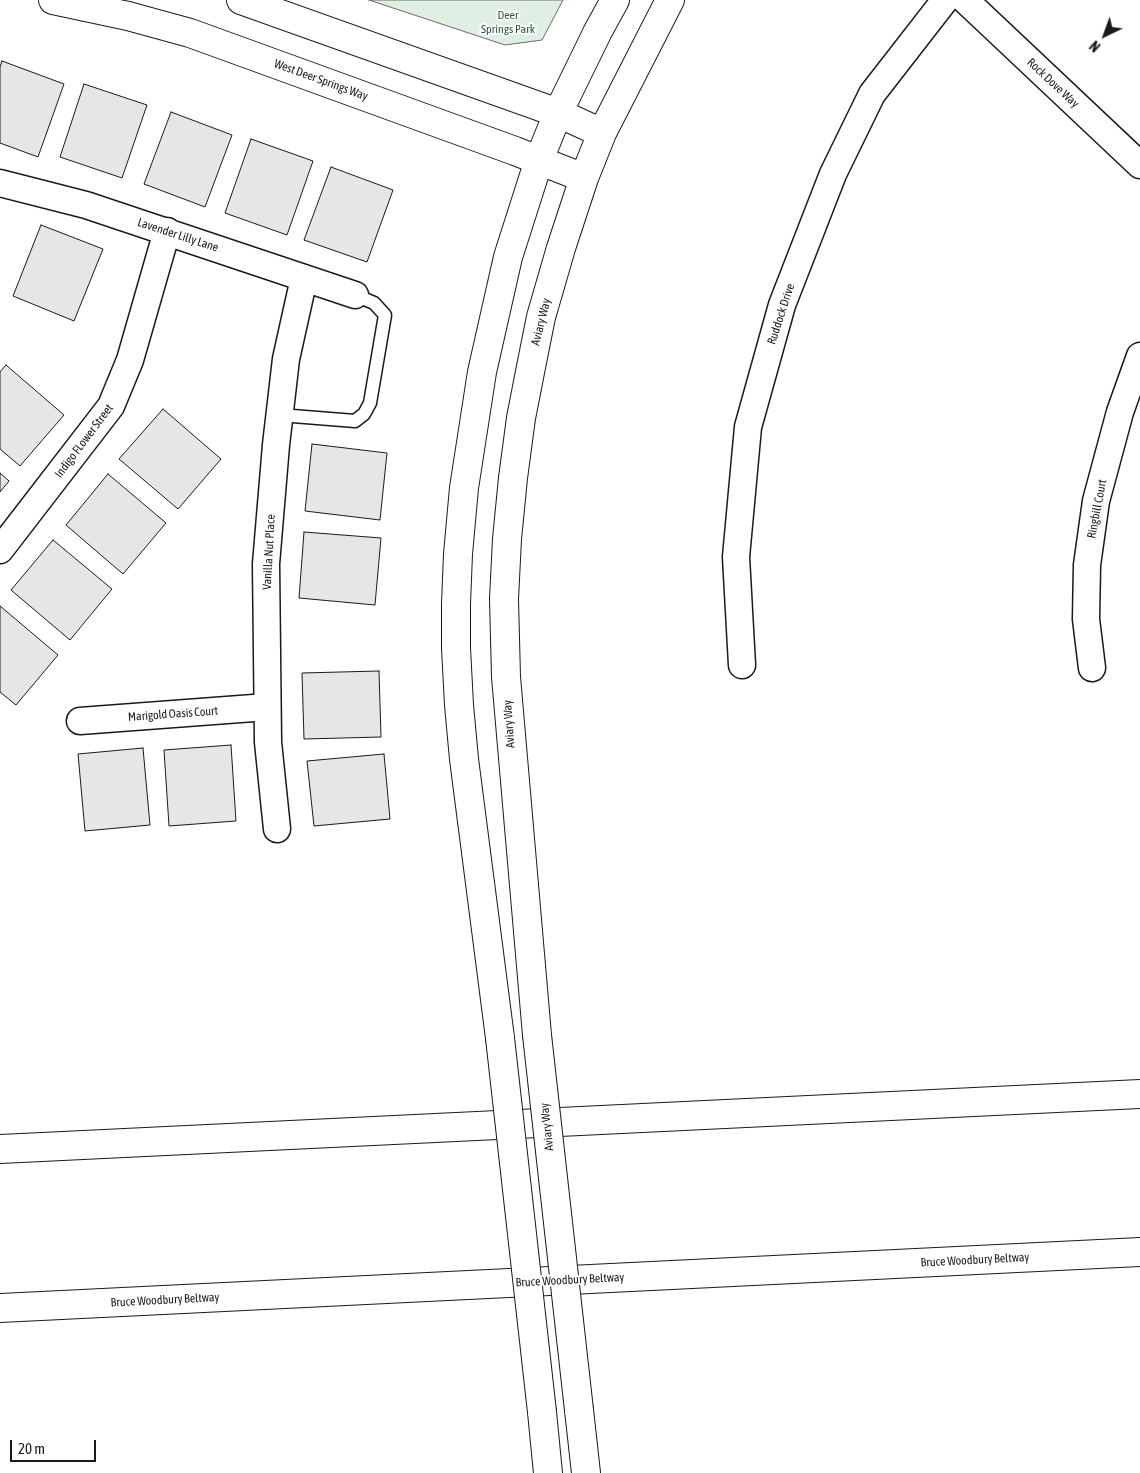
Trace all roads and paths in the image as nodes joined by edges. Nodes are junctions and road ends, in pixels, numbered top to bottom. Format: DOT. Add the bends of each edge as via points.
graph roads {
  1 [pos="53,0"];
  2 [pos="241,0"];
  3 [pos="615,0"];
  4 [pos="670,0"];
  5 [pos="945,0"];
  6 [pos="965,0"];
  7 [pos="558,113"];
  8 [pos="602,133"];
  9 [pos="539,160"];
  10 [pos="1140,165"];
  11 [pos="584,178"];
  12 [pos="0,183"];
  13 [pos="167,231"];
  14 [pos="304,278"];
  15 [pos="355,295"];
  16 [pos="1140,356"];
  17 [pos="280,415"];
  18 [pos="0,550"];
  19 [pos="742,665"];
  20 [pos="1092,668"];
  21 [pos="267,707"];
  22 [pos="80,721"];
  23 [pos="276,829"];
  24 [pos="1140,1094"];
  25 [pos="0,1149"];
  26 [pos="1140,1252"];
  27 [pos="0,1308"];
  28 [pos="548,1473"];
  29 [pos="586,1473"];
  1 -- 9 [label="main road, West Deer Springs Way" via="190,33"];
  2 -- 7 [label="main road"];
  3 -- 7 [label="main road"];
  4 -- 8 [label="main road, Aviary Way"];
  5 -- 19 [label="street, Ruddock Drive" via="872,94 833,174 782,305 748,427 736,557"];
  6 -- 10 [label="street, Rock Dove Way"];
  7 -- 8 [label="main road"];
  7 -- 9 [label="main road"];
  8 -- 11 [label="main road, Aviary Way"];
  9 -- 11 [label="main road, West Deer Springs Way"];
  9 -- 28 [label="main road, bridge" via="508,257 473,425 458,563 456,648 464,759 500,1038"];
  11 -- 29 [label="main road, Aviary Way, bridge" via="541,317 531,366 507,539 504,599 506,677 537,1035"];
  12 -- 13 [label="street, Lavender Lilly Lane" via="86,205"];
  13 -- 14 [label="street, Lavender Lilly Lane"];
  13 -- 18 [label="street, Indigo FLower Street" via="130,360 111,406"];
  14 -- 15 [label="street, Lavender Lilly Lane"];
  14 -- 17 [label="street, Vanilla Nut Place" via="286,359"];
  15 -- 17 [label="lane" via="374,303 385,315 370,403 364,414 355,420"];
  16 -- 20 [label="street, Ringbill Court" via="1120,412 1096,501 1087,565 1086,619"];
  17 -- 21 [label="street, Vanilla Nut Place" via="266,564"];
  21 -- 22 [label="street, Marigold Oasis Court"];
  21 -- 23 [label="street, Vanilla Nut Place"];
  24 -- 25 [label="main road"];
  26 -- 27 [label="main road, Bruce Woodbury Beltway"];
}
